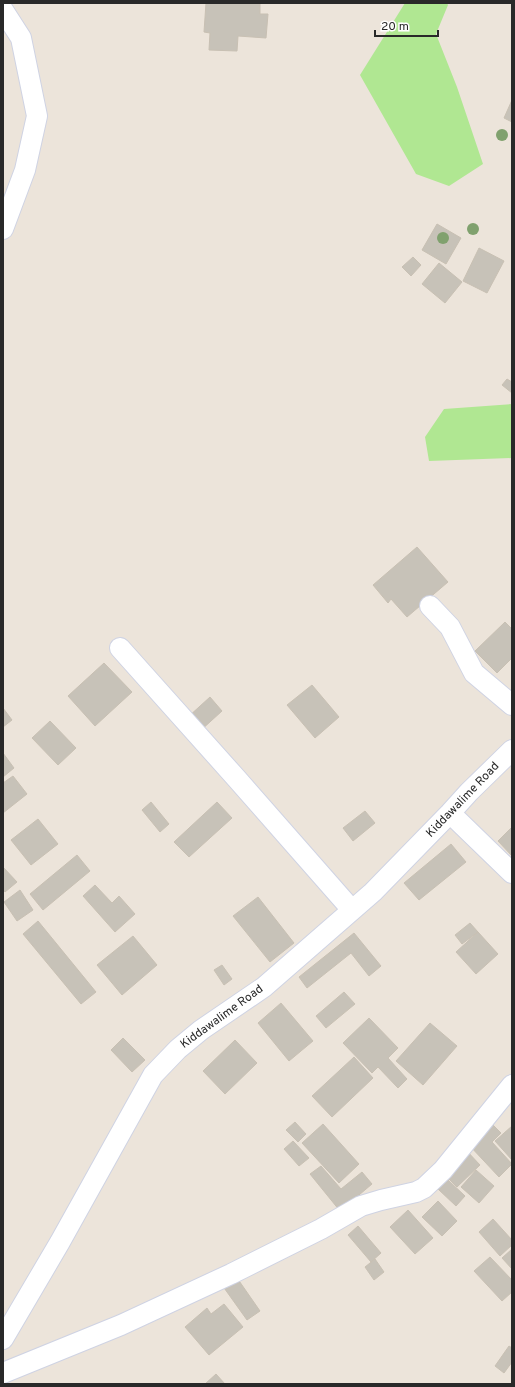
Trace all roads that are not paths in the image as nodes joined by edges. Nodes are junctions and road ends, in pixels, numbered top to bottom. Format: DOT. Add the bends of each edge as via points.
graph roads {
  1 [pos="3,10"];
  2 [pos="3,229"];
  3 [pos="430,606"];
  4 [pos="120,648"];
  5 [pos="512,705"];
  6 [pos="512,750"];
  7 [pos="450,813"];
  8 [pos="512,873"];
  9 [pos="352,910"];
  10 [pos="512,1085"];
  11 [pos="3,1339"];
  12 [pos="3,1373"];
  1 -- 2 [label="street" via="21,38 37,116 25,170"];
  3 -- 5 [label="street" via="450,627 474,673"];
  4 -- 9 [label="street"];
  6 -- 7 [label="street, Kiddawalime Road"];
  7 -- 8 [label="street"];
  7 -- 9 [label="street, Kiddawalime Road"];
  9 -- 11 [label="street, Kiddawalime Road" via="264,986 178,1048 153,1075"];
  10 -- 12 [label="street" via="443,1170 420,1190 361,1206 231,1274 121,1325"];
}
